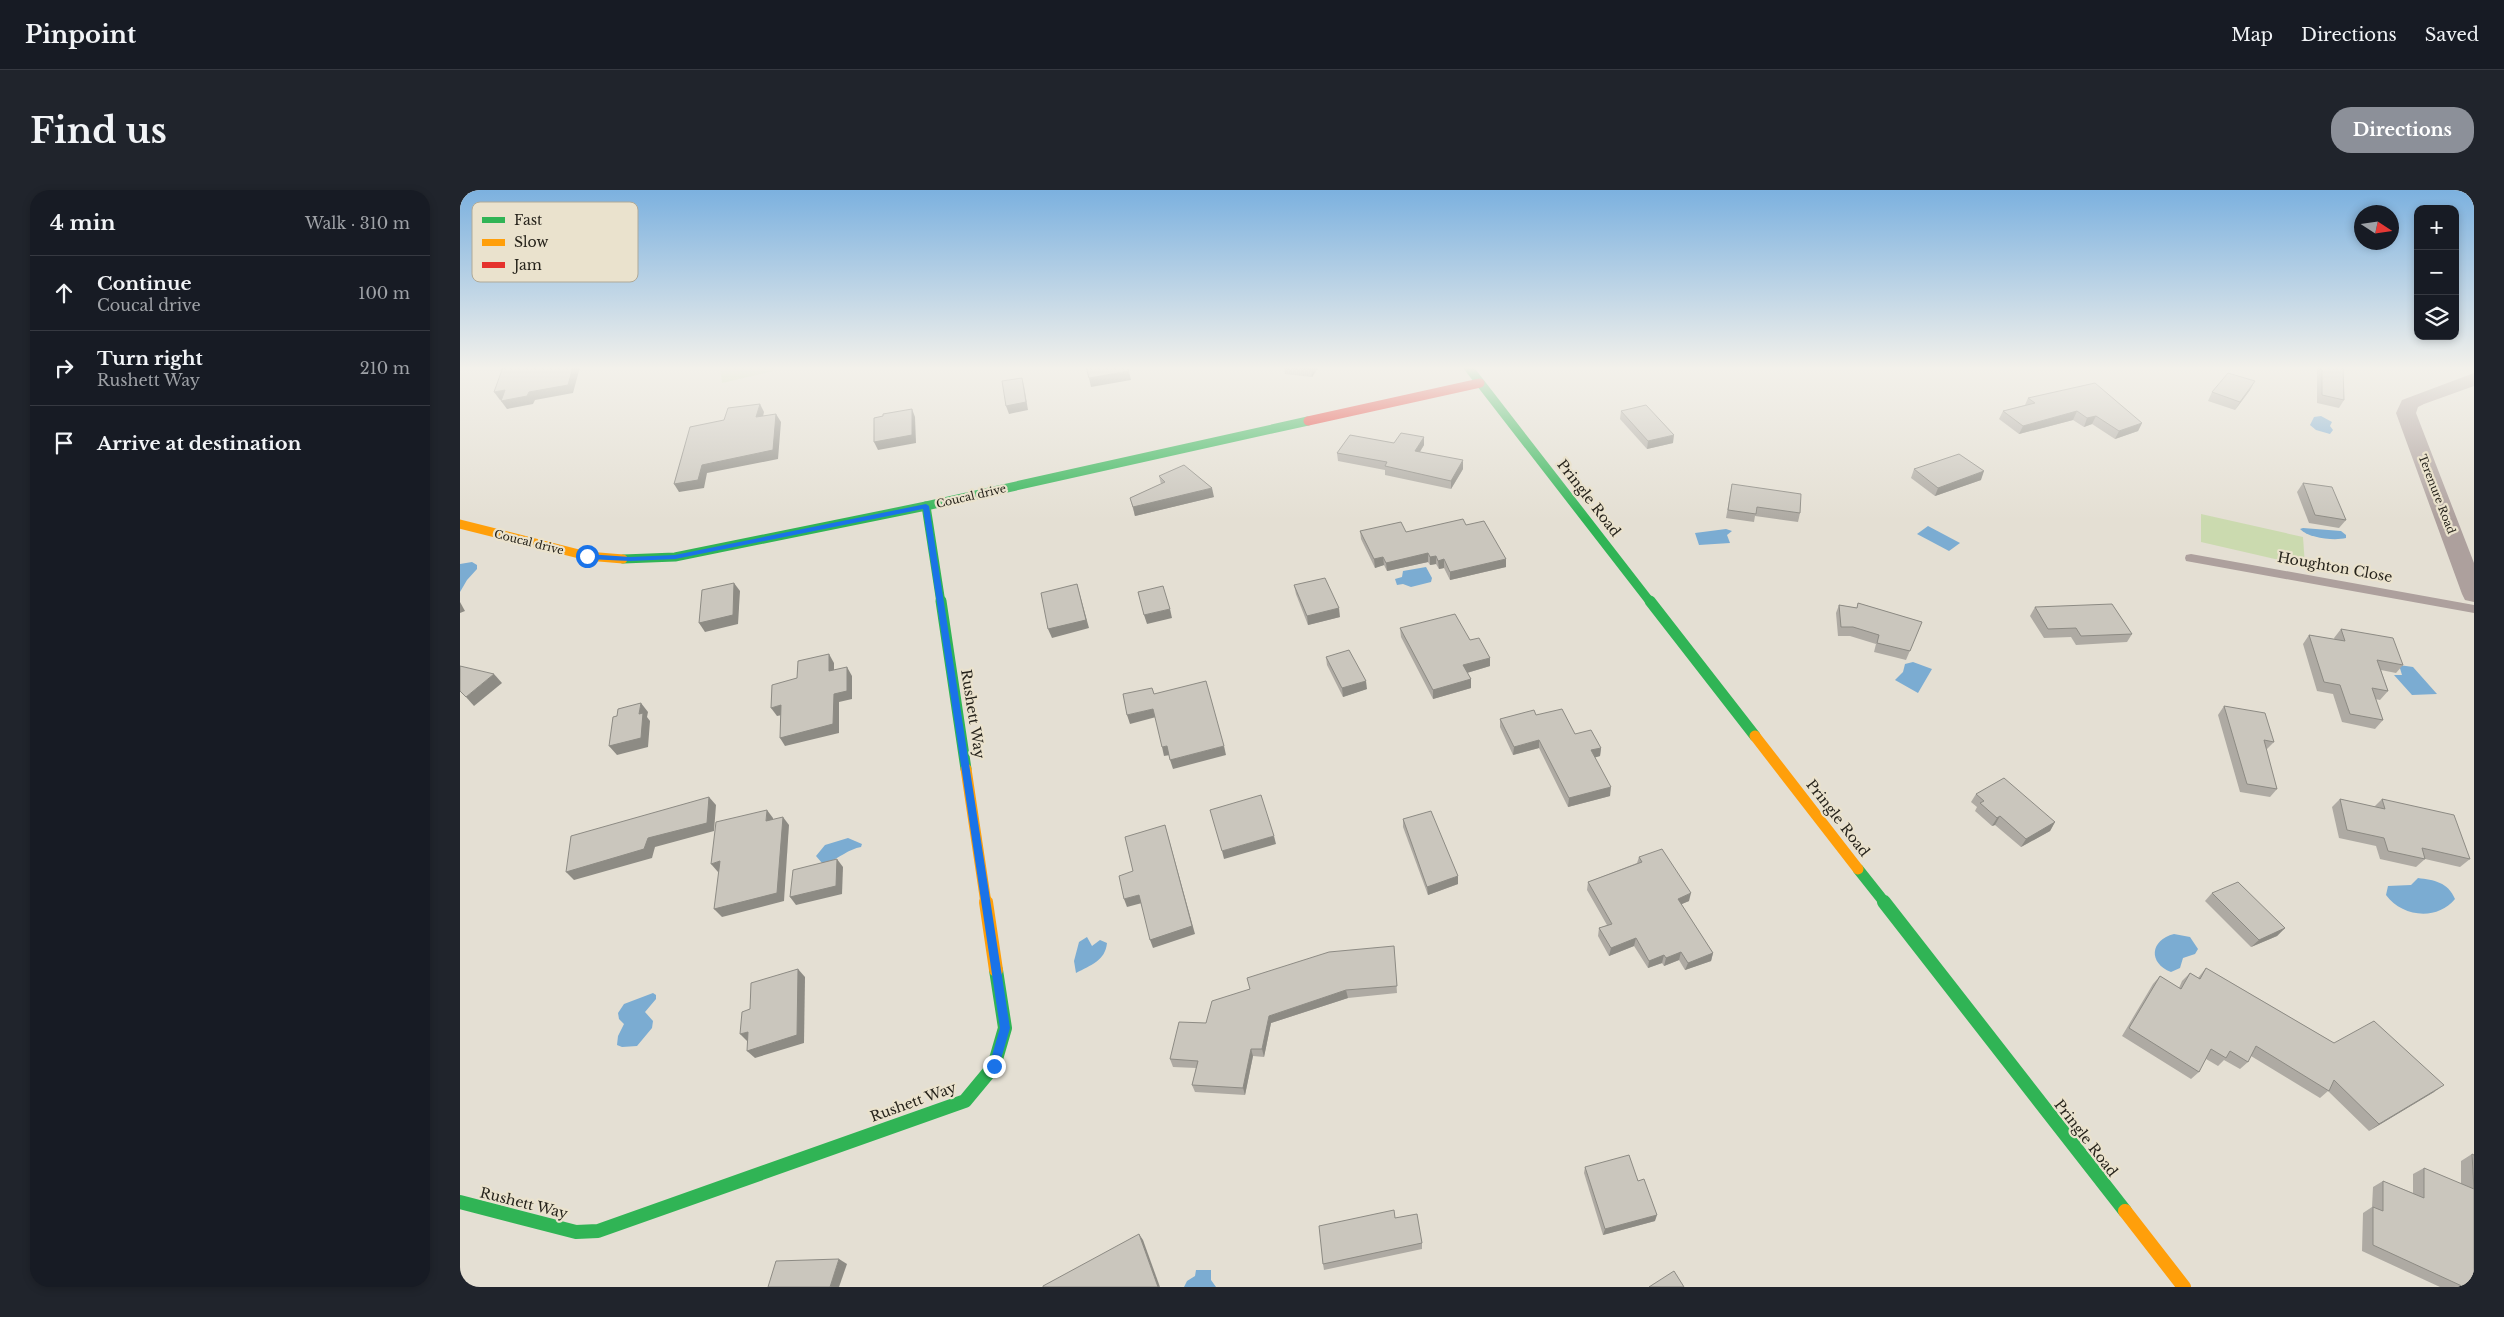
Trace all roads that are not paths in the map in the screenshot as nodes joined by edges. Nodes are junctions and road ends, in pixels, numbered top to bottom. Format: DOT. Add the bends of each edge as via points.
graph roads {
  1 [pos="1321,418"];
  2 [pos="1507,418"];
  3 [pos="2408,418"];
  4 [pos="926,506"];
  5 [pos="460,524"];
  6 [pos="2191,558"];
  7 [pos="2474,594"];
  8 [pos="2474,609"];
  9 [pos="460,1202"];
  10 [pos="2184,1287"];
  1 -- 4 [label="street, Coucal drive"];
  2 -- 10 [label="street, Pringle Road"];
  3 -- 7 [label="street, Terenure Road"];
  4 -- 5 [label="street, Coucal drive" via="675,557 630,559 587,556"];
  4 -- 9 [label="street, Rushett Way" via="1005,1028 994,1066 965,1100 598,1231 576,1232"];
  6 -- 8 [label="lane, Houghton Close"];
}
